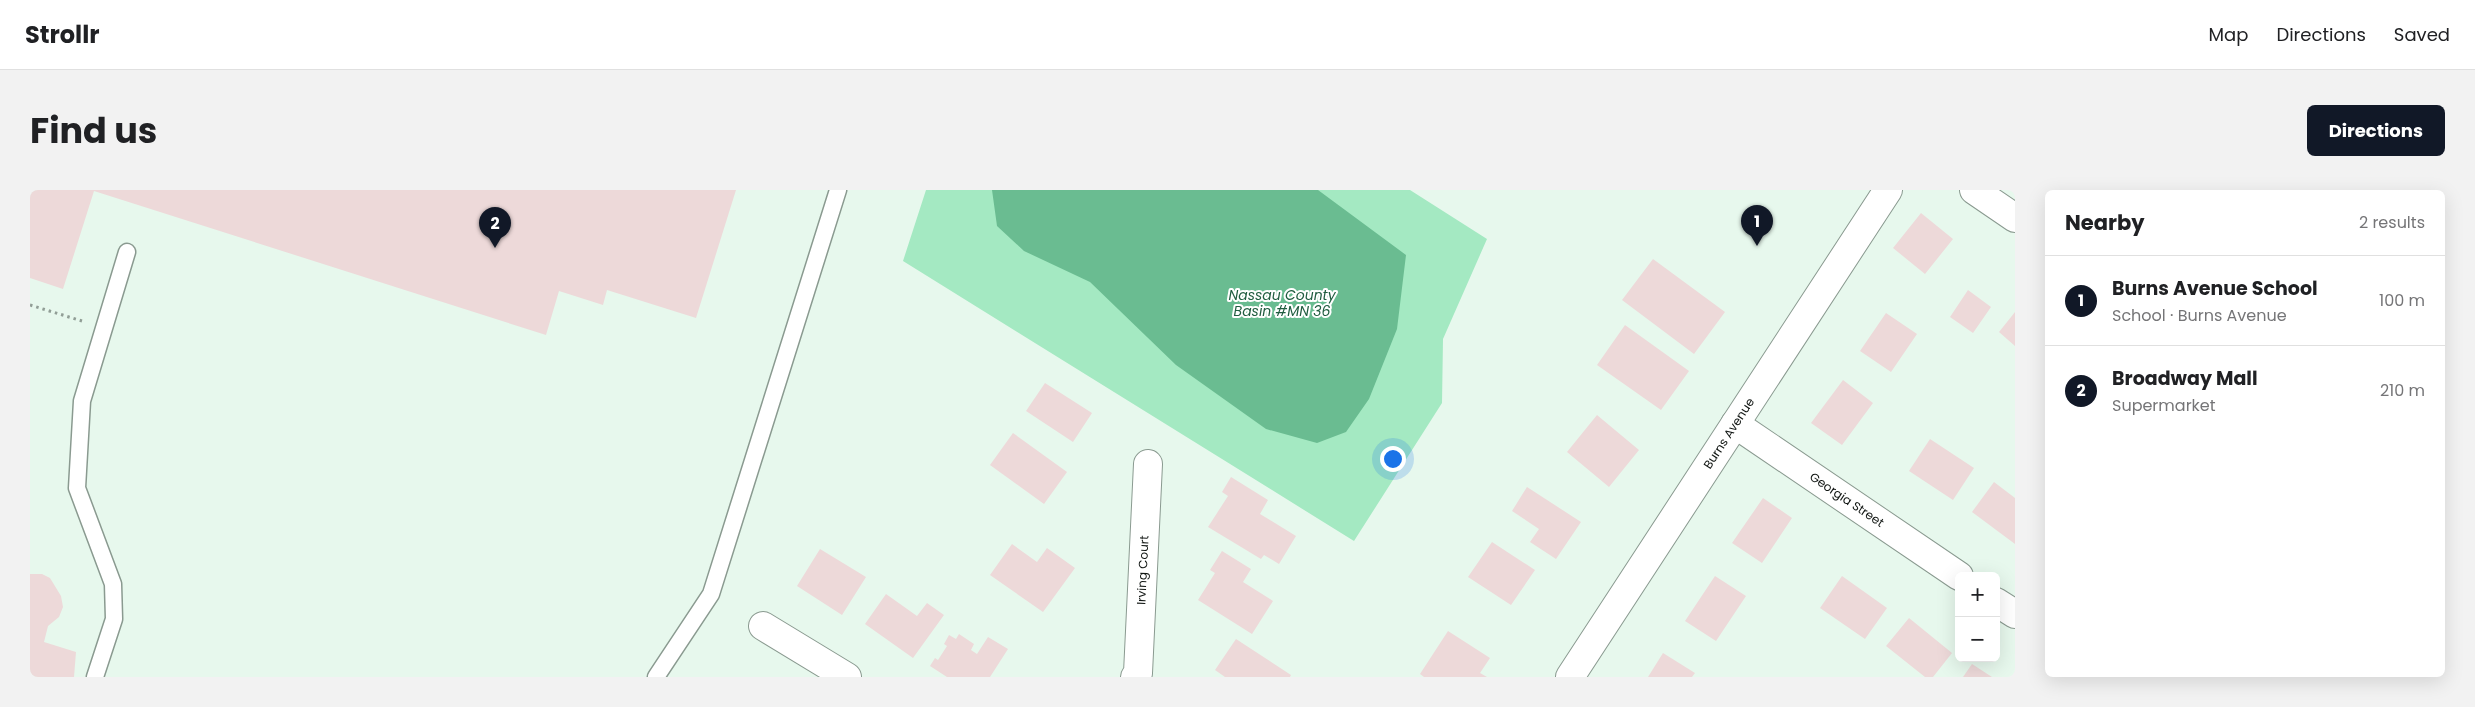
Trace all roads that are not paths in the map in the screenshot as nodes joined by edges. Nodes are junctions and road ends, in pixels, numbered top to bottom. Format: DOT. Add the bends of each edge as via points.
graph roads {
  1 [pos="838,190"];
  2 [pos="1888,190"];
  3 [pos="1974,190"];
  4 [pos="2015,218"];
  5 [pos="127,252"];
  6 [pos="1735,424"];
  7 [pos="1148,464"];
  8 [pos="1955,573"];
  9 [pos="2000,605"];
  10 [pos="2015,614"];
  11 [pos="763,626"];
  12 [pos="95,677"];
  13 [pos="656,677"];
  14 [pos="847,677"];
  15 [pos="1135,677"];
  16 [pos="1570,677"];
  1 -- 13 [label="lane" via="711,594"];
  2 -- 6 [label="street, Burns Avenue"];
  3 -- 4 [label="street"];
  5 -- 12 [label="lane" via="82,401 77,488 113,584 114,619"];
  6 -- 8 [label="street, Georgia Street"];
  6 -- 16 [label="street, Burns Avenue"];
  7 -- 15 [label="street, Irving Court" via="1138,673"];
  9 -- 10 [label="street"];
  11 -- 14 [label="street"];
}
